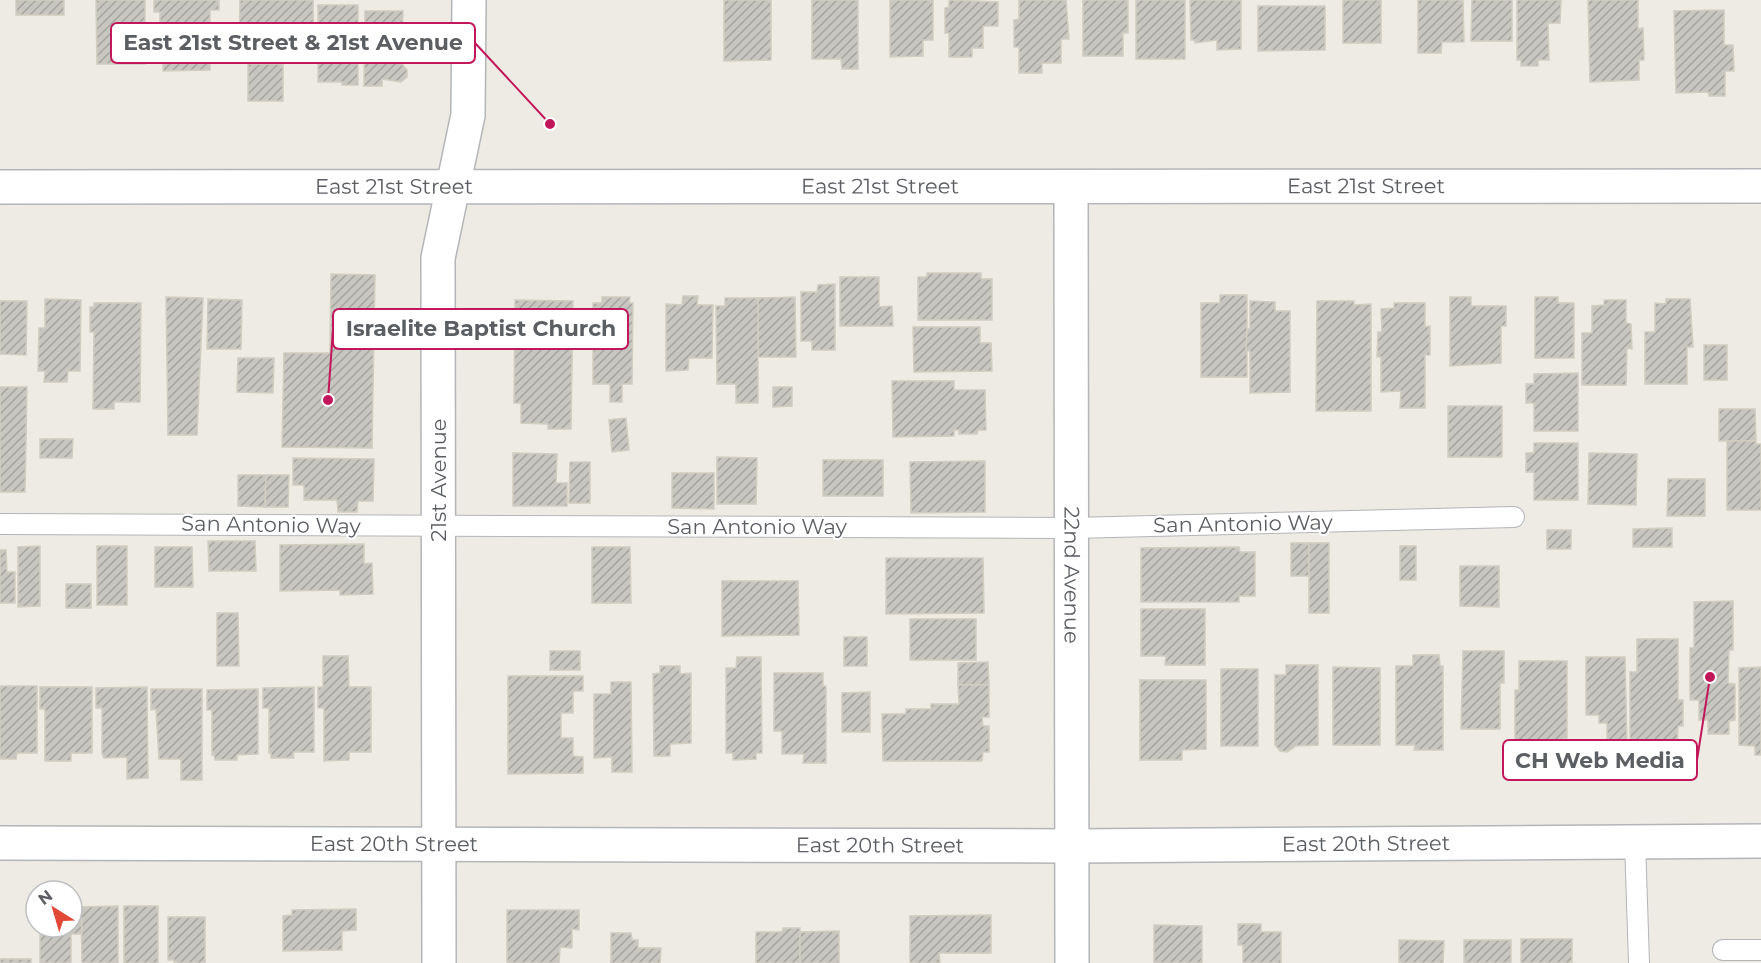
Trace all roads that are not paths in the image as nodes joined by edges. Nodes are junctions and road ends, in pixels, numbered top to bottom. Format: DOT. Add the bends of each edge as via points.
graph roads {
  1 [pos="469,0"];
  2 [pos="1761,186"];
  3 [pos="0,187"];
  4 [pos="453,187"];
  5 [pos="1071,187"];
  6 [pos="1514,517"];
  7 [pos="0,524"];
  8 [pos="439,526"];
  9 [pos="1073,528"];
  10 [pos="1635,841"];
  11 [pos="1761,841"];
  12 [pos="0,843"];
  13 [pos="438,844"];
  14 [pos="1074,846"];
  15 [pos="1723,950"];
  16 [pos="1761,950"];
  17 [pos="439,963"];
  18 [pos="1072,963"];
  19 [pos="1639,963"];
  1 -- 4 [label="street, 21st Avenue" via="468,116"];
  2 -- 5 [label="street, East 21st Street"];
  3 -- 4 [label="street, East 21st Street"];
  4 -- 5 [label="street, East 21st Street"];
  4 -- 8 [label="street, 21st Avenue" via="438,258"];
  5 -- 9 [label="street, 22nd Avenue"];
  6 -- 9 [label="lane, San Antonio Way"];
  7 -- 8 [label="lane, San Antonio Way"];
  8 -- 9 [label="lane, San Antonio Way"];
  8 -- 13 [label="street, 21st Avenue"];
  9 -- 14 [label="street, 22nd Avenue"];
  10 -- 11 [label="street, East 20th Street"];
  10 -- 14 [label="street, East 20th Street"];
  10 -- 19 [label="lane"];
  12 -- 13 [label="street, East 20th Street"];
  13 -- 14 [label="street, East 20th Street"];
  13 -- 17 [label="street, 21st Avenue"];
  14 -- 18 [label="street, 22nd Avenue"];
  15 -- 16 [label="lane"];
}
